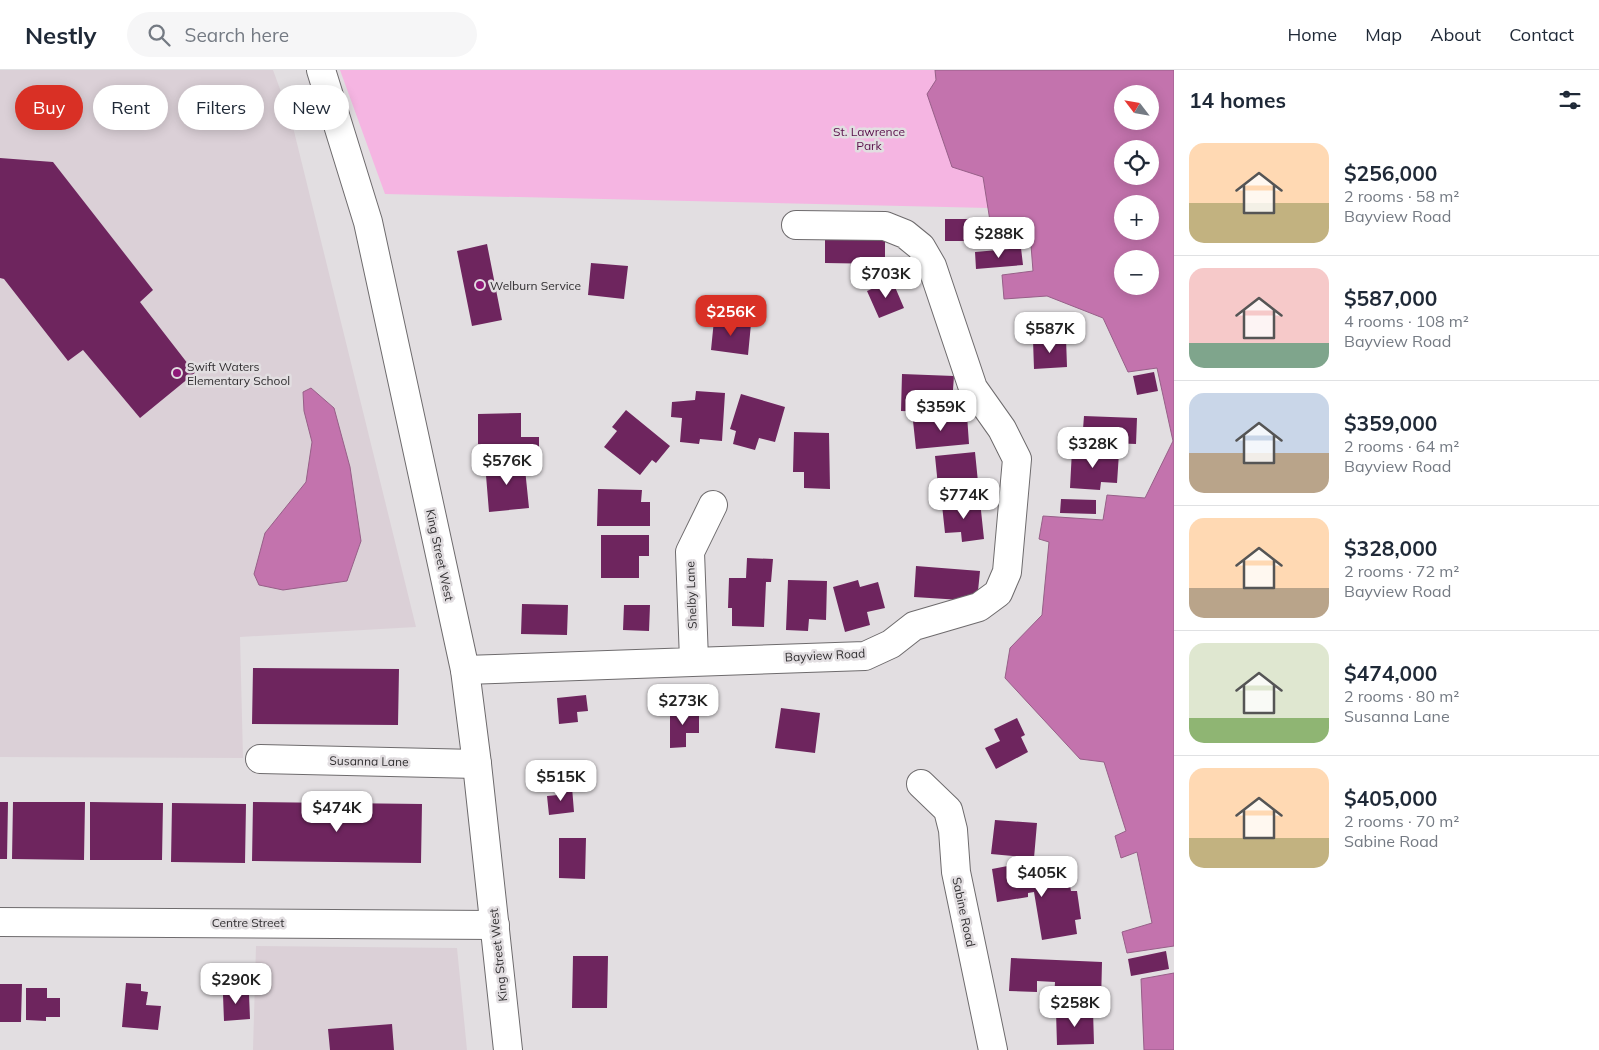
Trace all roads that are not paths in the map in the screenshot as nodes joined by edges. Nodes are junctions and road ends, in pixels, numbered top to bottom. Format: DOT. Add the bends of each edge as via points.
graph roads {
  1 [pos="320,70"];
  2 [pos="796,225"];
  3 [pos="714,505"];
  4 [pos="694,660"];
  5 [pos="465,670"];
  6 [pos="260,759"];
  7 [pos="477,764"];
  8 [pos="921,784"];
  9 [pos="0,922"];
  10 [pos="495,924"];
  11 [pos="508,1050"];
  12 [pos="993,1050"];
  1 -- 5 [label="street, King Street West" via="367,217"];
  2 -- 4 [label="street, Bayview Road" via="885,226 905,234 921,248 932,266 973,388 1002,429 1017,459 1007,572 998,593 979,607 914,626 891,644 865,656"];
  3 -- 4 [label="street, Shelby Lane" via="690,552"];
  4 -- 5 [label="street, Bayview Road"];
  5 -- 7 [label="street, King Street West"];
  6 -- 7 [label="street, Susanna Lane"];
  7 -- 10 [label="street, King Street West"];
  8 -- 12 [label="street, Sabine Road" via="948,810 956,872"];
  9 -- 10 [label="street, Centre Street"];
  10 -- 11 [label="street, King Street West"];
}
